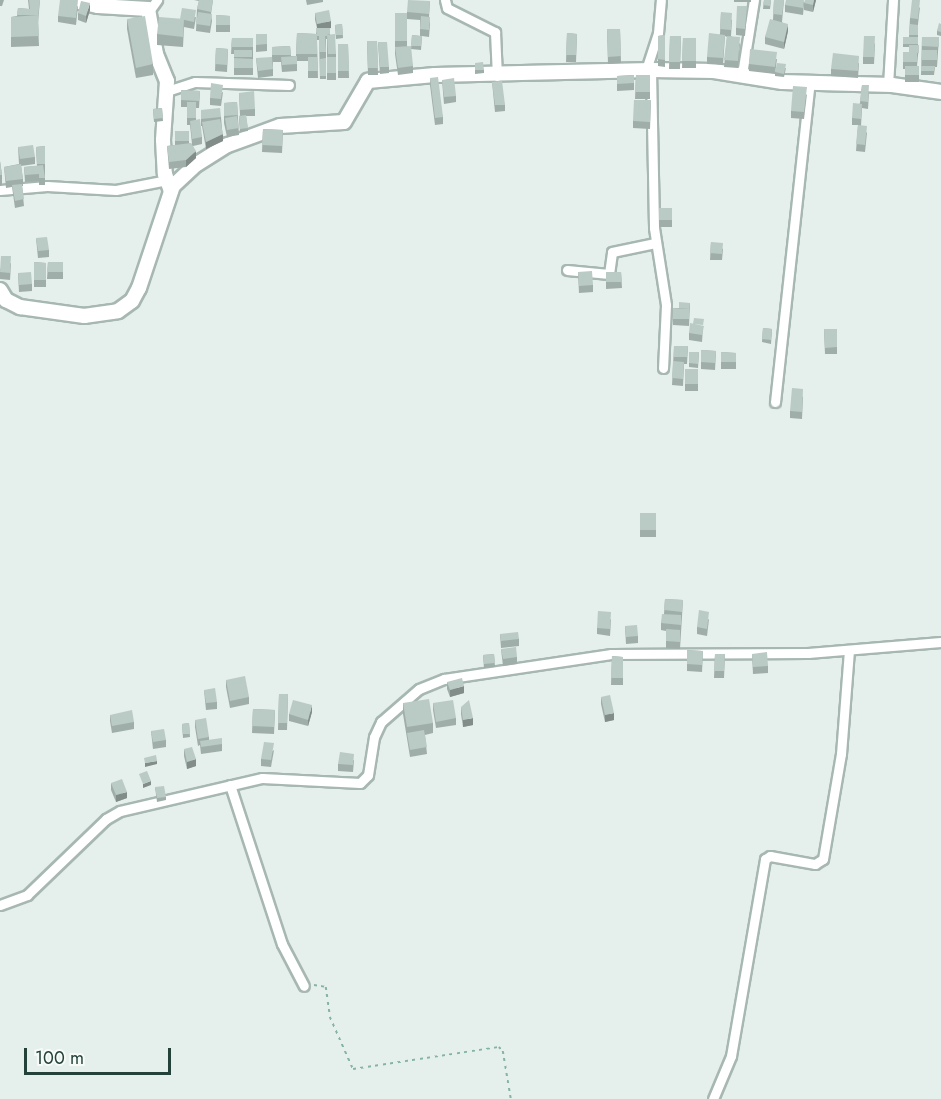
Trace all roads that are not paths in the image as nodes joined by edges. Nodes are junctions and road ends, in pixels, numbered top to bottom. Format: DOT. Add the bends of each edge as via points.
graph roads {
  1 [pos="70,0"];
  2 [pos="445,0"];
  3 [pos="661,0"];
  4 [pos="754,0"];
  5 [pos="893,0"];
  6 [pos="153,5"];
  7 [pos="648,70"];
  8 [pos="742,74"];
  9 [pos="497,76"];
  10 [pos="810,82"];
  11 [pos="289,85"];
  12 [pos="888,85"];
  13 [pos="167,91"];
  14 [pos="941,92"];
  15 [pos="169,186"];
  16 [pos="0,190"];
  17 [pos="656,243"];
  18 [pos="567,270"];
  19 [pos="0,290"];
  20 [pos="663,368"];
  21 [pos="775,402"];
  22 [pos="941,642"];
  23 [pos="849,651"];
  24 [pos="230,785"];
  25 [pos="0,905"];
  26 [pos="304,986"];
  27 [pos="713,1099"];
  1 -- 6 [label="street" via="98,6"];
  2 -- 9 [label="street" via="447,8 494,30"];
  3 -- 7 [label="street" via="658,33"];
  4 -- 8 [label="street"];
  5 -- 12 [label="street"];
  6 -- 13 [label="street"];
  7 -- 8 [label="street"];
  7 -- 9 [label="street"];
  7 -- 17 [label="street"];
  8 -- 10 [label="street" via="782,82"];
  9 -- 15 [label="street" via="435,75 368,81 344,122 280,126 253,134 197,164"];
  10 -- 12 [label="street"];
  10 -- 21 [label="street"];
  11 -- 13 [label="street" via="195,82"];
  12 -- 14 [label="street"];
  13 -- 15 [label="street" via="163,140"];
  15 -- 16 [label="street"];
  15 -- 19 [label="street" via="139,288 132,301 118,311 84,316 20,307 6,300"];
  17 -- 18 [label="street" via="612,252 609,274"];
  17 -- 20 [label="street" via="666,301"];
  22 -- 23 [label="street"];
  23 -- 24 [label="street" via="611,654 444,679 419,689 381,722 374,737 368,775 360,783 267,777"];
  23 -- 27 [label="street" via="841,754 823,859 815,864 770,856 765,859 731,1056"];
  24 -- 25 [label="street" via="114,814 27,895"];
  24 -- 26 [label="street" via="282,944"];
}
